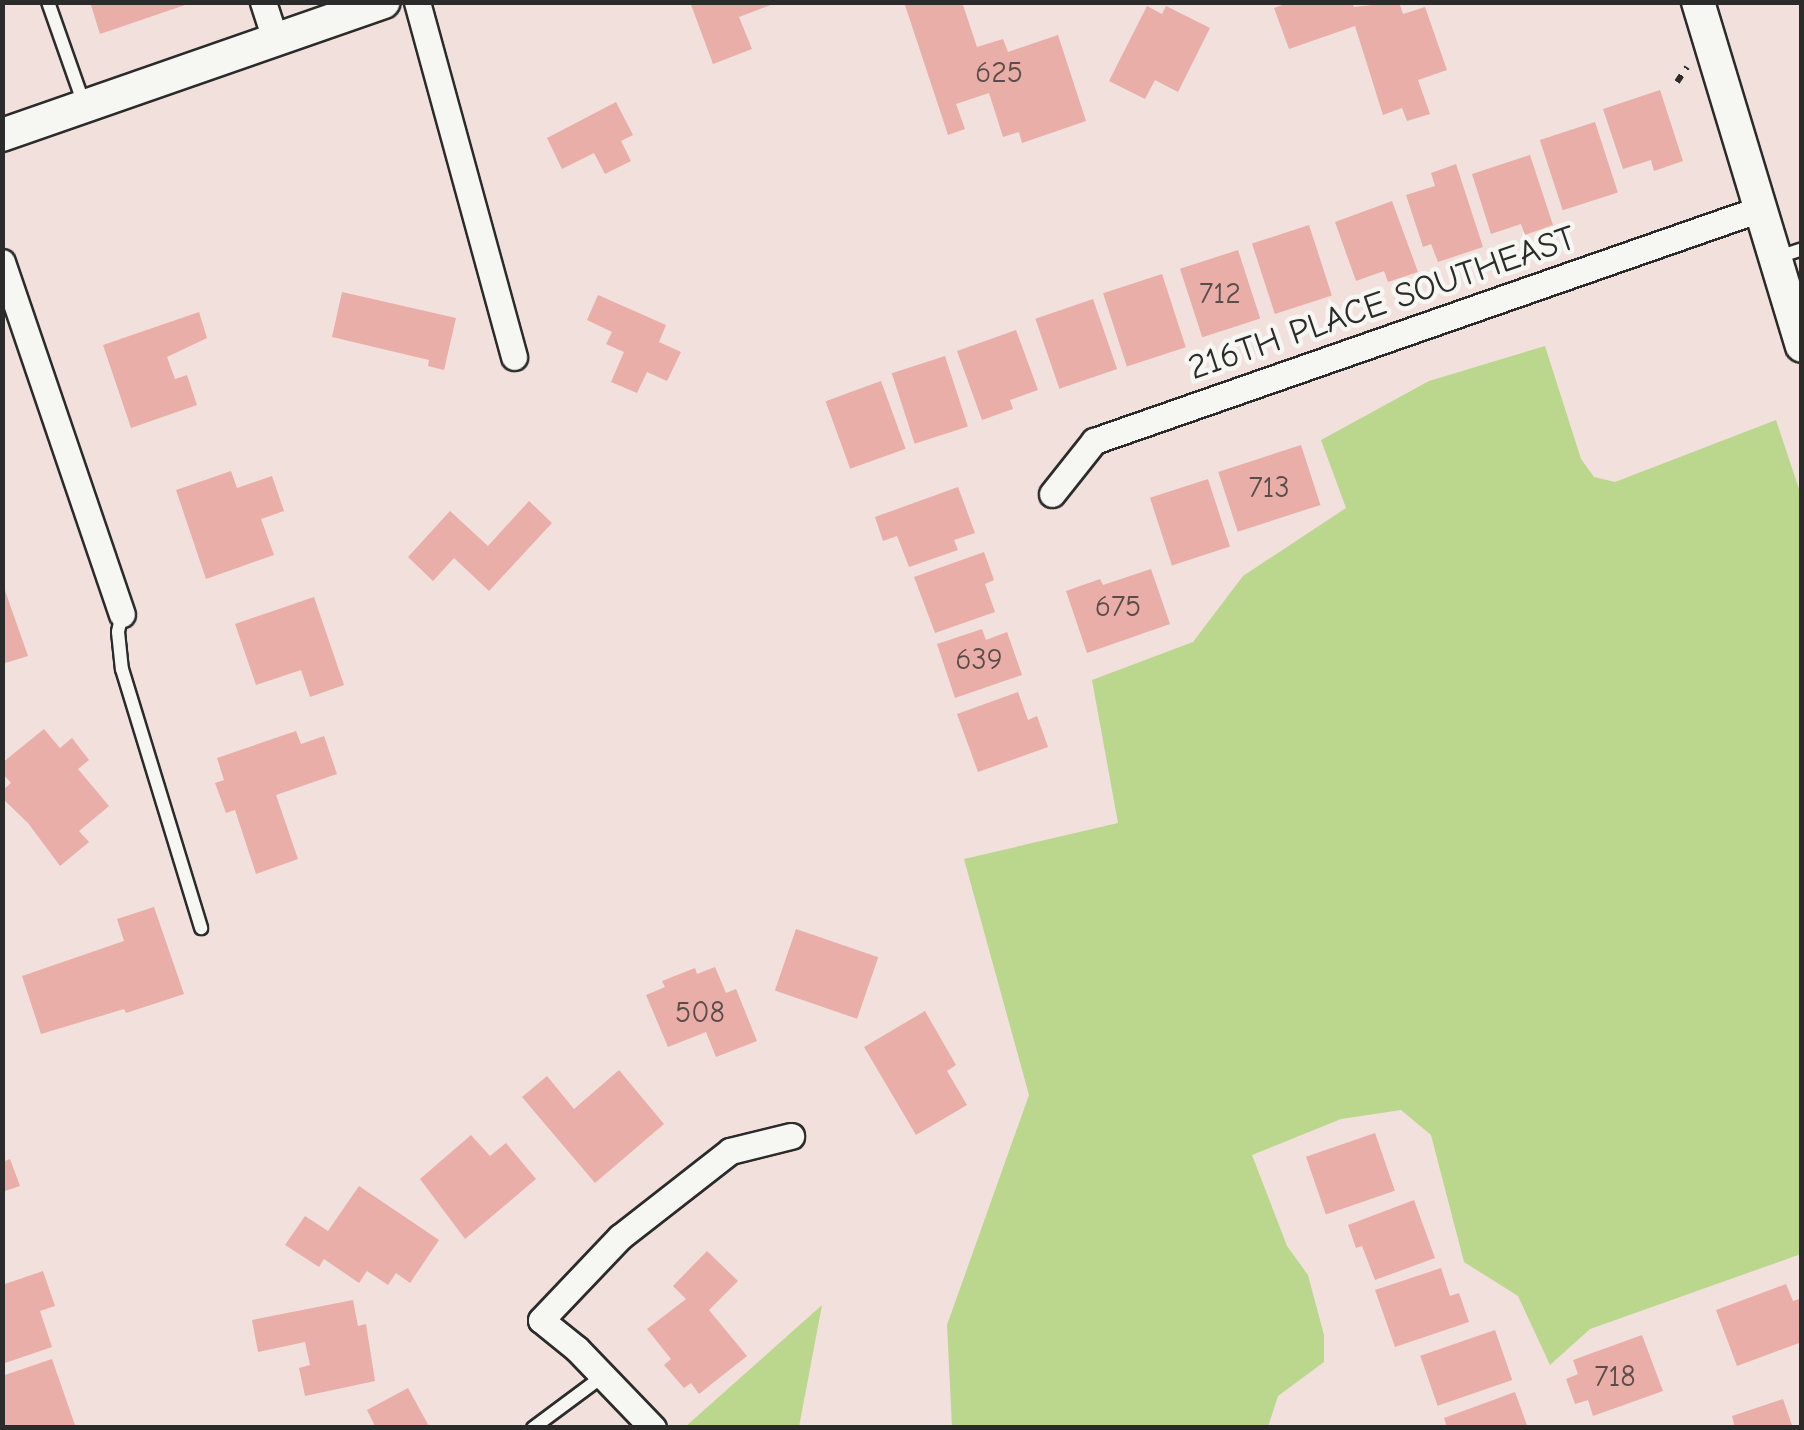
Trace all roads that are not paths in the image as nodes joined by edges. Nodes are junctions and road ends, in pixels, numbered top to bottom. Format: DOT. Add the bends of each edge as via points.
graph roads {
  1 [pos="48,2"];
  2 [pos="263,2"];
  3 [pos="384,2"];
  4 [pos="417,2"];
  5 [pos="1698,2"];
  6 [pos="275,40"];
  7 [pos="84,106"];
  8 [pos="2,135"];
  9 [pos="1758,210"];
  10 [pos="1787,254"];
  11 [pos="2,262"];
  12 [pos="1802,346"];
  13 [pos="514,357"];
  14 [pos="1052,494"];
  15 [pos="122,614"];
  16 [pos="201,928"];
  17 [pos="791,1136"];
  18 [pos="604,1376"];
  19 [pos="533,1428"];
  20 [pos="653,1428"];
  1 -- 7 [label="lane"];
  2 -- 6 [label="street"];
  3 -- 6 [label="street"];
  4 -- 13 [label="street"];
  5 -- 9 [label="street"];
  6 -- 7 [label="street"];
  7 -- 8 [label="street"];
  9 -- 10 [label="street"];
  9 -- 14 [label="street, 216TH PLACE SOUTHEAST" via="1094,441"];
  10 -- 12 [label="street"];
  11 -- 15 [label="street"];
  15 -- 16 [label="lane" via="122,669"];
  17 -- 18 [label="street" via="730,1151 620,1236 540,1320"];
  18 -- 19 [label="lane"];
  18 -- 20 [label="street"];
}
